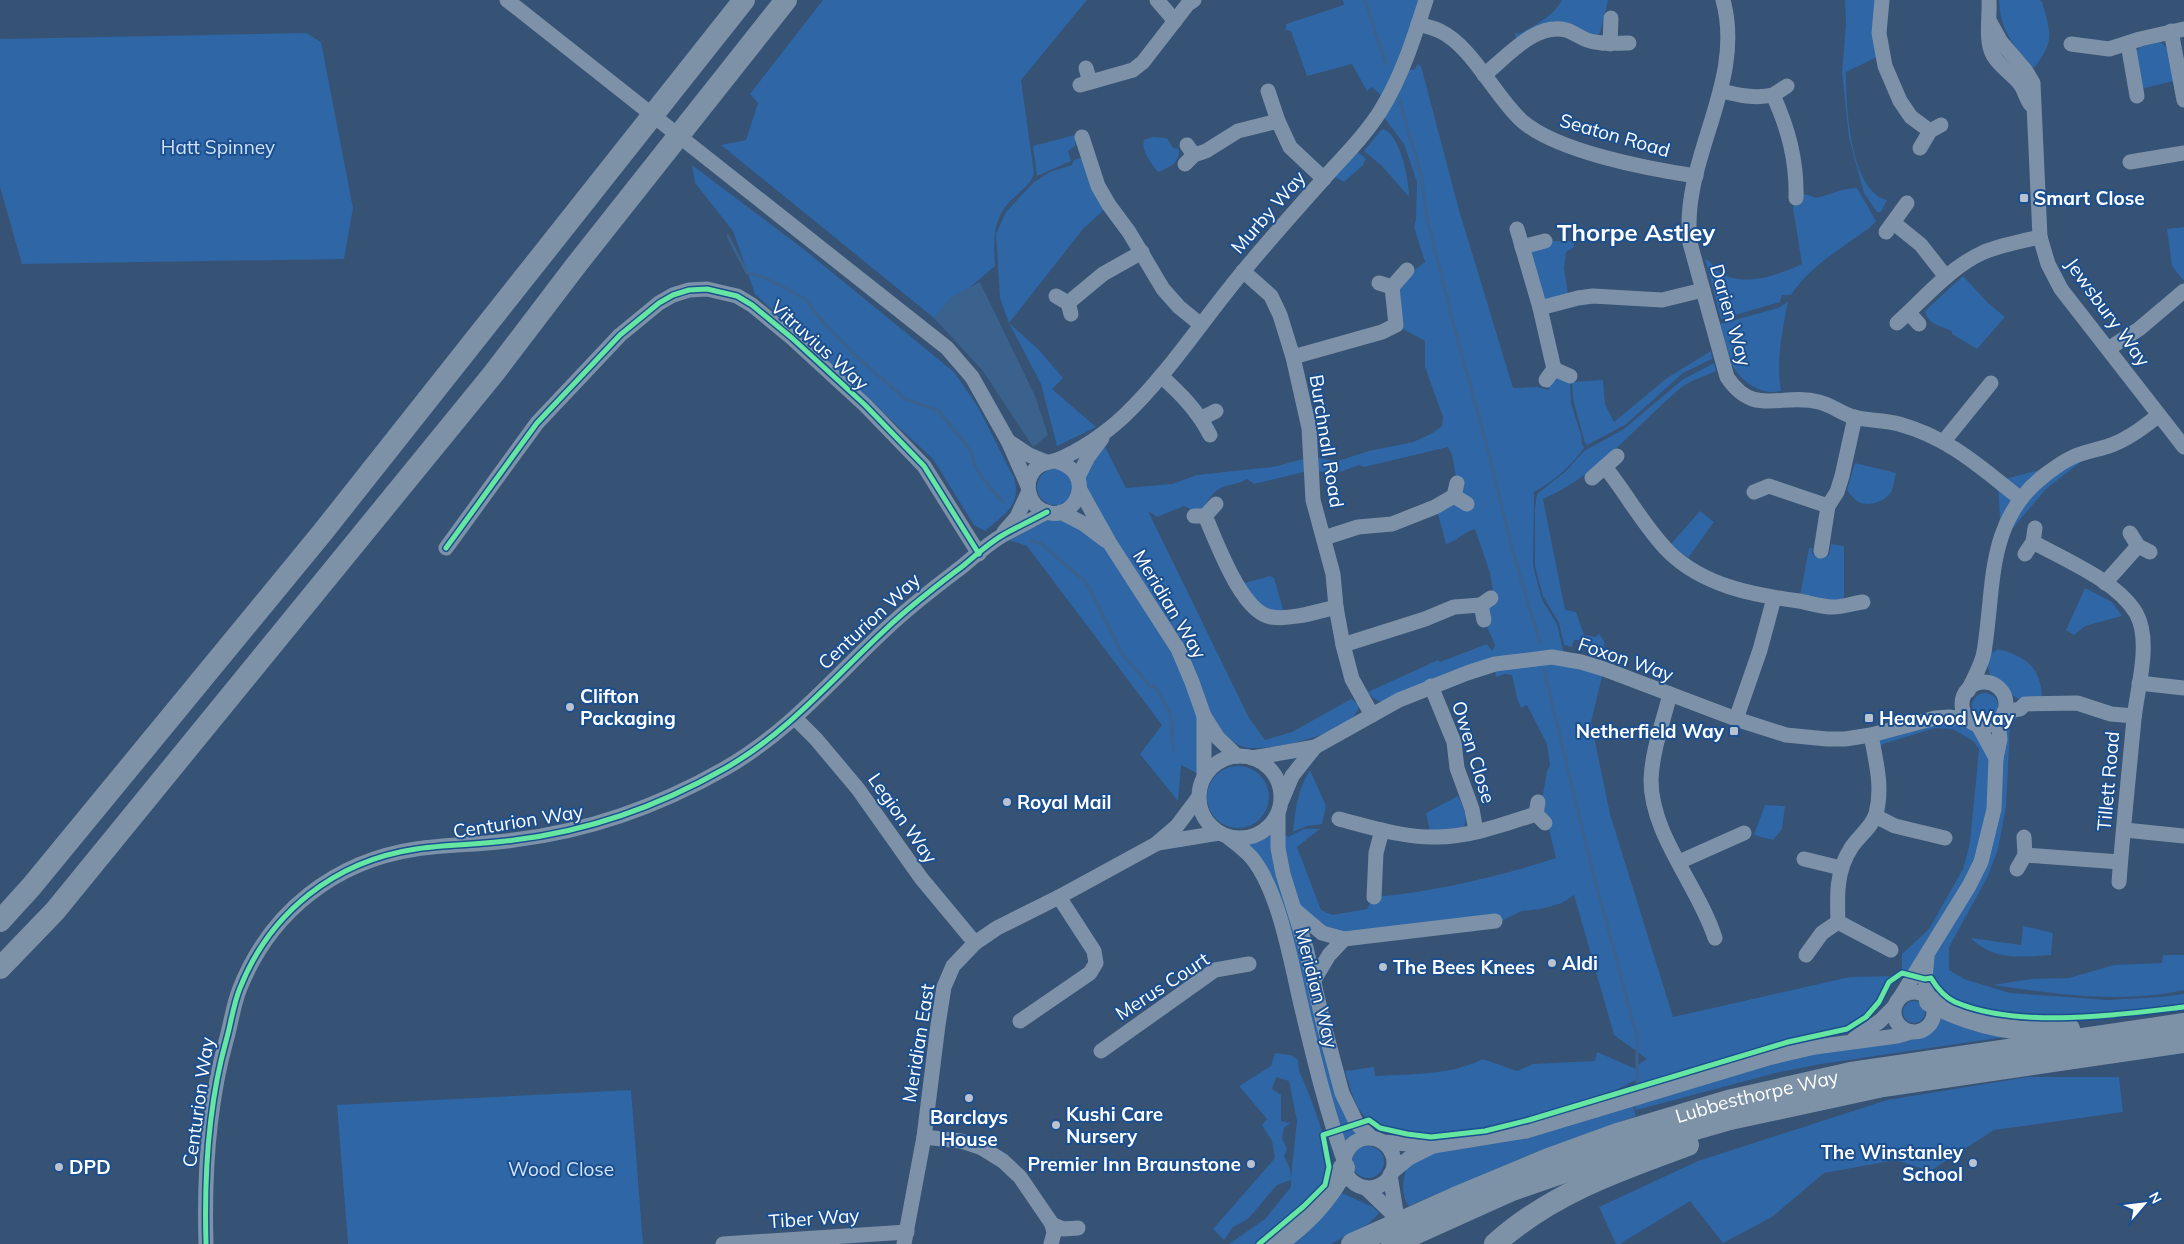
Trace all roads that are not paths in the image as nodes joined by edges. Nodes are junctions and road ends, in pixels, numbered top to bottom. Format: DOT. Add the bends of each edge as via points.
graph roads {
  1 [pos="506,0"];
  2 [pos="744,0"];
  3 [pos="786,0"];
  4 [pos="1157,0"];
  5 [pos="1194,0"];
  6 [pos="1426,0"];
  7 [pos="1723,0"];
  8 [pos="1882,0"];
  9 [pos="1989,0"];
  10 [pos="1611,18"];
  11 [pos="1175,21"];
  12 [pos="1418,24"];
  13 [pos="2178,30"];
  14 [pos="1629,43"];
  15 [pos="1610,44"];
  16 [pos="2071,44"];
  17 [pos="2128,44"];
  18 [pos="1484,75"];
  19 [pos="1085,78"];
  20 [pos="1787,86"];
  21 [pos="1721,91"];
  22 [pos="1268,92"];
  23 [pos="1772,95"];
  24 [pos="2137,96"];
  25 [pos="2184,100"];
  26 [pos="1278,121"];
  27 [pos="1082,137"];
  28 [pos="1920,148"];
  29 [pos="2184,153"];
  30 [pos="1188,155"];
  31 [pos="2127,162"];
  32 [pos="1696,176"];
  33 [pos="1324,179"];
  34 [pos="1798,200"];
  35 [pos="1907,203"];
  36 [pos="1517,229"];
  37 [pos="2040,237"];
  38 [pos="1545,241"];
  39 [pos="1522,247"];
  40 [pos="1142,252"];
  41 [pos="1407,270"];
  42 [pos="1243,271"];
  43 [pos="1946,277"];
  44 [pos="1703,290"];
  45 [pos="2184,291"];
  46 [pos="1065,304"];
  47 [pos="1540,308"];
  48 [pos="1909,312"];
  49 [pos="1897,323"];
  50 [pos="1200,324"];
  51 [pos="1919,324"];
  52 [pos="2108,349"];
  53 [pos="1293,357"];
  54 [pos="1160,376"];
  55 [pos="1570,376"];
  56 [pos="1992,380"];
  57 [pos="1216,411"];
  58 [pos="2159,415"];
  59 [pos="1855,417"];
  60 [pos="1202,418"];
  61 [pos="1107,430"];
  62 [pos="1210,435"];
  63 [pos="1008,441"];
  64 [pos="1944,441"];
  65 [pos="2184,447"];
  66 [pos="1617,456"];
  67 [pos="1050,462"];
  68 [pos="1605,467"];
  69 [pos="1592,478"];
  70 [pos="1079,483"];
  71 [pos="1028,489"];
  72 [pos="1754,492"];
  73 [pos="1459,494"];
  74 [pos="2021,499"];
  75 [pos="1216,504"];
  76 [pos="1828,506"];
  77 [pos="1054,512"];
  78 [pos="2130,533"];
  79 [pos="1000,536"];
  80 [pos="1324,538"];
  81 [pos="2031,541"];
  82 [pos="1108,542"];
  83 [pos="446,548"];
  84 [pos="1821,551"];
  85 [pos="979,554"];
  86 [pos="2105,583"];
  87 [pos="1774,598"];
  88 [pos="1864,602"];
  89 [pos="1336,607"];
  90 [pos="1485,608"];
  91 [pos="1343,645"];
  92 [pos="1984,654"];
  93 [pos="2140,683"];
  94 [pos="1432,686"];
  95 [pos="1997,688"];
  96 [pos="2184,688"];
  97 [pos="1670,694"];
  98 [pos="1965,695"];
  99 [pos="2025,704"];
  100 [pos="1372,715"];
  101 [pos="1204,716"];
  102 [pos="2134,716"];
  103 [pos="2001,717"];
  104 [pos="795,718"];
  105 [pos="1935,718"];
  106 [pos="1736,719"];
  107 [pos="1974,723"];
  108 [pos="1871,735"];
  109 [pos="1315,747"];
  110 [pos="1237,756"];
  111 [pos="1252,758"];
  112 [pos="1996,758"];
  113 [pos="1204,777"];
  114 [pos="1198,798"];
  115 [pos="1279,809"];
  116 [pos="1540,813"];
  117 [pos="1875,816"];
  118 [pos="1335,818"];
  119 [pos="1382,830"];
  120 [pos="2125,830"];
  121 [pos="1476,831"];
  122 [pos="1744,833"];
  123 [pos="1224,836"];
  124 [pos="2184,836"];
  125 [pos="2024,837"];
  126 [pos="1945,838"];
  127 [pos="1156,844"];
  128 [pos="1801,854"];
  129 [pos="2025,855"];
  130 [pos="1680,862"];
  131 [pos="2120,862"];
  132 [pos="1841,868"];
  133 [pos="2017,870"];
  134 [pos="2119,882"];
  135 [pos="1059,897"];
  136 [pos="1374,897"];
  137 [pos="1295,910"];
  138 [pos="0,921"];
  139 [pos="1495,921"];
  140 [pos="1838,922"];
  141 [pos="1714,938"];
  142 [pos="1344,939"];
  143 [pos="975,943"];
  144 [pos="1891,950"];
  145 [pos="1806,955"];
  146 [pos="1927,955"];
  147 [pos="1249,964"];
  148 [pos="0,968"];
  149 [pos="1314,980"];
  150 [pos="1929,1000"];
  151 [pos="1898,1001"];
  152 [pos="1020,1020"];
  153 [pos="2184,1022"];
  154 [pos="1911,1032"];
  155 [pos="1852,1040"];
  156 [pos="2184,1042"];
  157 [pos="1101,1050"];
  158 [pos="1882,1086"];
  159 [pos="924,1137"];
  160 [pos="1378,1140"];
  161 [pos="1433,1146"];
  162 [pos="1344,1164"];
  163 [pos="1391,1174"];
  164 [pos="1366,1188"];
  165 [pos="1394,1212"];
  166 [pos="1052,1224"];
  167 [pos="1078,1228"];
  168 [pos="906,1238"];
  169 [pos="206,1244"];
  170 [pos="722,1244"];
  171 [pos="1051,1244"];
  172 [pos="1275,1244"];
  173 [pos="1352,1244"];
  174 [pos="1405,1244"];
  175 [pos="1495,1244"];
  1 -- 63 [label="street" via="947,348 972,377"];
  2 -- 138 [label="highway" via="322,533"];
  3 -- 148 [label="highway" via="488,380 55,911"];
  4 -- 11 [label="street"];
  5 -- 11 [label="street"];
  6 -- 12 [label="street, Murby Way"];
  7 -- 21 [label="street, Darien Way" via="1729,48"];
  8 -- 28 [label="street" via="1879,33 1885,66 1900,101 1911,116 1935,128"];
  9 -- 37 [label="street, Jewsbury Way" via="1990,22 2001,42 2030,77 2035,100 2032,106"];
  10 -- 15 [label="street"];
  11 -- 19 [label="street" via="1133,70"];
  12 -- 18 [label="street, Seaton Road" via="1450,38"];
  12 -- 33 [label="street, Murby Way" via="1403,68 1380,112"];
  13 -- 17 [label="street"];
  13 -- 25 [label="street"];
  14 -- 15 [label="street"];
  15 -- 18 [label="street" via="1588,41 1555,28 1545,30"];
  16 -- 17 [label="street" via="2109,49"];
  17 -- 24 [label="street"];
  18 -- 32 [label="street, Seaton Road" via="1521,120 1536,132 1553,140 1660,171"];
  20 -- 23 [label="street"];
  21 -- 23 [label="street" via="1741,96"];
  21 -- 32 [label="street, Darien Way"];
  22 -- 26 [label="street"];
  23 -- 34 [label="street" via="1792,146"];
  26 -- 30 [label="street" via="1238,131 1206,151"];
  26 -- 33 [label="street" via="1290,146"];
  27 -- 40 [label="street" via="1080,158"];
  29 -- 31 [label="street"];
  32 -- 44 [label="street, Darien Way" via="1688,227"];
  33 -- 42 [label="street, Murby Way"];
  35 -- 43 [label="street" via="1890,228 1921,245"];
  36 -- 39 [label="street"];
  37 -- 43 [label="street" via="1984,252"];
  37 -- 52 [label="street, Jewsbury Way" via="2048,264 2061,289"];
  38 -- 39 [label="street"];
  39 -- 47 [label="street"];
  40 -- 46 [label="street" via="1103,274"];
  40 -- 50 [label="street" via="1163,289 1178,307"];
  41 -- 53 [label="street" via="1385,285 1402,328"];
  42 -- 50 [label="street, Murby Way"];
  42 -- 53 [label="street, Burchnall Road" via="1271,296"];
  43 -- 48 [label="street"];
  44 -- 47 [label="street" via="1662,300 1578,298"];
  44 -- 59 [label="street, Darien Way" via="1727,377 1735,390 1764,403 1791,399 1815,401"];
  45 -- 52 [label="street" via="2146,324"];
  47 -- 55 [label="street" via="1550,374"];
  48 -- 49 [label="street"];
  48 -- 51 [label="street"];
  50 -- 54 [label="street, Murby Way"];
  52 -- 58 [label="street, Jewsbury Way"];
  53 -- 80 [label="street, Burchnall Road" via="1309,428 1313,500"];
  54 -- 60 [label="street"];
  54 -- 61 [label="street, Murby Way"];
  56 -- 64 [label="street"];
  57 -- 60 [label="street"];
  58 -- 65 [label="street, Jewsbury Way"];
  58 -- 74 [label="street" via="2120,442 2071,458 2045,475"];
  59 -- 64 [label="street, Darien Way" via="1900,424"];
  59 -- 76 [label="street" via="1842,476"];
  60 -- 62 [label="street"];
  61 -- 67 [label="street, Murby Way"];
  61 -- 70 [label="street, Murby Way" via="1088,457"];
  63 -- 67 [label="street" via="1029,455"];
  63 -- 71 [label="street"];
  64 -- 74 [label="street, Darien Way"];
  66 -- 68 [label="street"];
  67 -- 70 [label="street" via="1065,463 1073,469"];
  67 -- 71 [label="street" via="1036,467 1030,476"];
  68 -- 69 [label="street"];
  68 -- 87 [label="street" via="1655,536 1683,564 1718,583"];
  70 -- 77 [label="street" via="1077,500 1070,508"];
  70 -- 82 [label="street, Meridian Way"];
  71 -- 77 [label="street" via="1035,505"];
  71 -- 79 [label="street, Centurion Way" via="1017,516"];
  72 -- 76 [label="street" via="1769,486"];
  73 -- 80 [label="street" via="1398,522 1358,527"];
  74 -- 92 [label="street" via="2006,523 1995,556"];
  75 -- 89 [label="street" via="1199,516 1242,593 1257,611 1272,617 1296,616"];
  76 -- 84 [label="street"];
  77 -- 79 [label="street, Centurion Way"];
  77 -- 82 [label="street, Meridian Way" via="1084,524"];
  78 -- 86 [label="street" via="2144,549"];
  79 -- 85 [label="street, Centurion Way"];
  80 -- 89 [label="street, Burchnall Road" via="1333,574"];
  81 -- 86 [label="street, Tillett Road"];
  82 -- 101 [label="street, Meridian Way" via="1178,649"];
  83 -- 85 [label="street, Vitruvius Way" via="537,423 620,335 673,295 707,288 737,296 752,305 865,405 924,466"];
  85 -- 104 [label="street, Centurion Way" via="886,628"];
  86 -- 93 [label="street, Tillett Road" via="2123,597 2142,629"];
  87 -- 88 [label="street" via="1833,607"];
  87 -- 106 [label="street"];
  89 -- 91 [label="street, Burchnall Road"];
  90 -- 91 [label="street" via="1454,606 1425,619"];
  91 -- 100 [label="street, Burchnall Road" via="1352,678"];
  92 -- 95 [label="street"];
  92 -- 98 [label="street"];
  93 -- 96 [label="street"];
  93 -- 102 [label="street, Tillett Road"];
  94 -- 97 [label="street, Foxon Way" via="1495,664 1552,657 1581,662"];
  94 -- 100 [label="street, Foxon Way"];
  94 -- 121 [label="street, Owen Close" via="1450,730 1457,768 1472,809"];
  95 -- 98 [label="street" via="1979,684"];
  95 -- 99 [label="street"];
  95 -- 103 [label="street" via="2005,698"];
  97 -- 106 [label="street, Foxon Way"];
  97 -- 130 [label="street" via="1655,750 1651,780 1656,815"];
  98 -- 105 [label="street, Foxon Way"];
  98 -- 107 [label="street" via="1964,711"];
  99 -- 102 [label="street" via="2076,703 2111,714"];
  99 -- 103 [label="street"];
  100 -- 109 [label="street, Foxon Way"];
  101 -- 110 [label="street, Meridian Way" via="1218,738"];
  101 -- 113 [label="street, Meridian Way"];
  102 -- 120 [label="street, Tillett Road"];
  103 -- 107 [label="street" via="1985,726"];
  103 -- 112 [label="street"];
  104 -- 143 [label="street, Legion Way" via="858,789 921,878"];
  104 -- 169 [label="street, Centurion Way" via="741,760 621,817 535,837 414,849 372,860 319,886 286,914 266,938 238,990 223,1050 209,1143"];
  105 -- 107 [label="street, Foxon Way" via="1949,717"];
  105 -- 108 [label="street, Foxon Way"];
  106 -- 108 [label="street, Foxon Way" via="1771,731 1809,738 1845,739"];
  107 -- 112 [label="street"];
  108 -- 117 [label="street" via="1880,786"];
  109 -- 111 [label="street, Foxon Way"];
  109 -- 115 [label="street, Foxon Way" via="1292,776"];
  110 -- 111 [label="street"];
  110 -- 113 [label="street" via="1214,765"];
  111 -- 115 [label="street" via="1267,767 1278,781 1281,792"];
  112 -- 146 [label="street" via="1994,808 1981,862"];
  113 -- 114 [label="street"];
  114 -- 123 [label="street" via="1204,818"];
  114 -- 127 [label="street, Meridian East" via="1177,826"];
  115 -- 123 [label="street" via="1268,827 1254,836"];
  115 -- 137 [label="street, Meridian Way" via="1278,848"];
  116 -- 121 [label="street, Owen Close"];
  117 -- 126 [label="street" via="1895,826"];
  117 -- 132 [label="street" via="1851,848"];
  118 -- 119 [label="street, Owen Close"];
  119 -- 121 [label="street, Owen Close" via="1435,837"];
  119 -- 136 [label="street" via="1376,853"];
  120 -- 124 [label="street"];
  120 -- 131 [label="street, Tillett Road"];
  122 -- 130 [label="street"];
  123 -- 127 [label="street, Meridian East"];
  123 -- 162 [label="street, Meridian Way" via="1253,860 1270,892 1290,952 1320,1082"];
  125 -- 129 [label="street"];
  127 -- 135 [label="street, Meridian East"];
  128 -- 132 [label="street"];
  129 -- 131 [label="street"];
  129 -- 133 [label="street"];
  130 -- 141 [label="street"];
  131 -- 134 [label="street, Tillett Road"];
  132 -- 140 [label="street" via="1837,888"];
  135 -- 143 [label="street, Meridian East" via="997,928"];
  135 -- 152 [label="street" via="1094,950 1096,963 1090,973"];
  137 -- 142 [label="street" via="1322,933"];
  137 -- 149 [label="street, Meridian Way"];
  139 -- 142 [label="street"];
  140 -- 144 [label="street"];
  140 -- 145 [label="street" via="1822,933"];
  142 -- 149 [label="street"];
  143 -- 159 [label="street, Meridian East" via="953,966 944,987"];
  146 -- 150 [label="street" via="1925,980"];
  146 -- 151 [label="street"];
  147 -- 157 [label="street, Merus Court" via="1215,970"];
  149 -- 160 [label="street, Meridian Way" via="1342,1093 1357,1124"];
  150 -- 151 [label="street" via="1913,992"];
  150 -- 153 [label="highway" via="1964,1017 2026,1028 2059,1030"];
  150 -- 154 [label="street" via="1934,1011 1930,1023 1920,1031"];
  151 -- 154 [label="street" via="1895,1020"];
  151 -- 155 [label="street" via="1880,1020"];
  153 -- 173 [label="highway, Lubbesthorpe Way" via="1852,1072 1728,1101 1617,1134 1551,1158"];
  154 -- 155 [label="street"];
  155 -- 161 [label="street" via="1768,1058 1526,1131"];
  156 -- 158 [label="highway, Lubbesthorpe Way"];
  158 -- 174 [label="highway, Lubbesthorpe Way" via="1730,1119 1654,1141 1512,1190"];
  158 -- 175 [label="highway" via="1720,1135 1623,1169 1544,1208"];
  159 -- 166 [label="street" via="961,1141 982,1148 1003,1161 1020,1177"];
  159 -- 168 [label="street, Meridian East"];
  160 -- 161 [label="street"];
  160 -- 162 [label="street" via="1356,1142 1348,1150"];
  160 -- 163 [label="street" via="1392,1153"];
  161 -- 163 [label="street" via="1409,1158"];
  162 -- 164 [label="street" via="1352,1182"];
  162 -- 172 [label="highway" via="1323,1202"];
  163 -- 164 [label="street" via="1380,1185"];
  163 -- 165 [label="street"];
  164 -- 165 [label="street"];
  165 -- 174 [label="street"];
  166 -- 167 [label="street" via="1064,1229"];
  166 -- 171 [label="street"];
  168 -- 170 [label="street, Tiber Way"];
}
